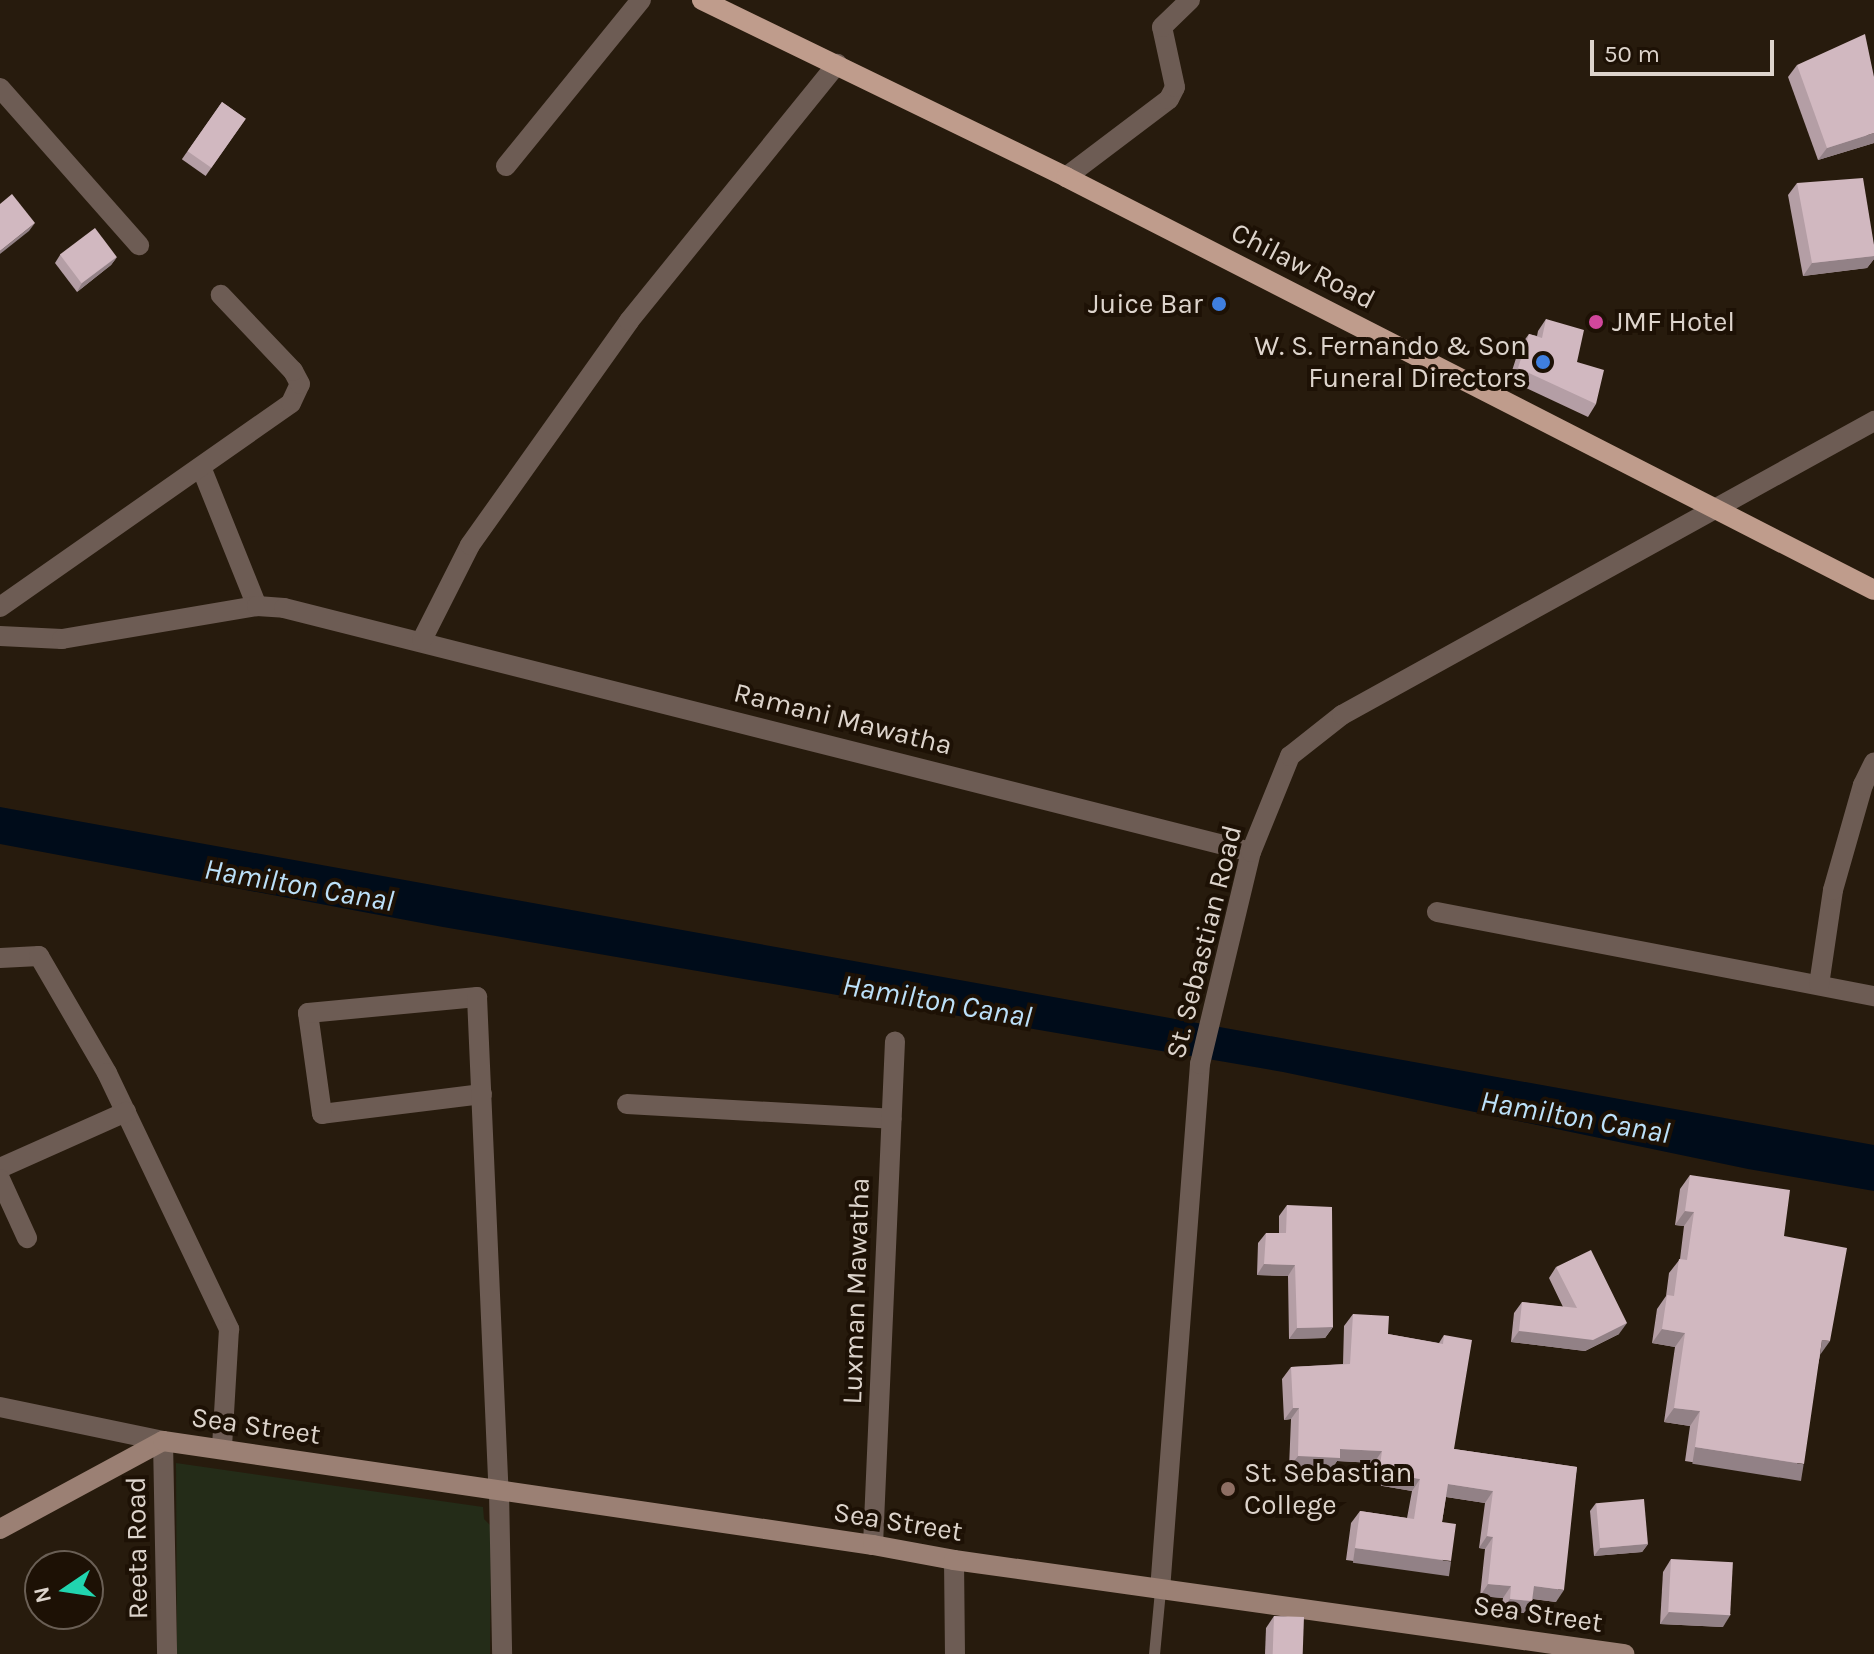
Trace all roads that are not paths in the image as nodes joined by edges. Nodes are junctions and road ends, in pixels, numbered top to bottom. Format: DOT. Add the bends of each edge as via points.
graph roads {
  1 [pos="641,0"];
  2 [pos="702,0"];
  3 [pos="1190,0"];
  4 [pos="837,64"];
  5 [pos="0,88"];
  6 [pos="506,166"];
  7 [pos="1066,177"];
  8 [pos="139,245"];
  9 [pos="221,295"];
  10 [pos="1874,421"];
  11 [pos="201,467"];
  12 [pos="1713,507"];
  13 [pos="1874,590"];
  14 [pos="257,606"];
  15 [pos="0,607"];
  16 [pos="0,636"];
  17 [pos="422,640"];
  18 [pos="1874,762"];
  19 [pos="1251,852"];
  20 [pos="1437,912"];
  21 [pos="0,958"];
  22 [pos="1819,985"];
  23 [pos="1874,996"];
  24 [pos="895,1041"];
  25 [pos="482,1094"];
  26 [pos="627,1104"];
  27 [pos="126,1112"];
  28 [pos="892,1119"];
  29 [pos="0,1168"];
  30 [pos="0,1179"];
  31 [pos="27,1238"];
  32 [pos="0,1407"];
  33 [pos="163,1441"];
  34 [pos="222,1448"];
  35 [pos="499,1491"];
  36 [pos="0,1529"];
  37 [pos="873,1545"];
  38 [pos="954,1560"];
  39 [pos="1160,1590"];
  40 [pos="167,1654"];
  41 [pos="502,1654"];
  42 [pos="955,1654"];
  43 [pos="1154,1654"];
  44 [pos="1624,1654"];
  1 -- 6 [label="street"];
  2 -- 4 [label="main road, Chilaw Road"];
  3 -- 7 [label="street" via="1162,27 1175,87 1169,99"];
  4 -- 7 [label="main road, Chilaw Road"];
  4 -- 17 [label="street" via="629,321 470,545"];
  5 -- 8 [label="street"];
  7 -- 12 [label="main road, Chilaw Road"];
  9 -- 11 [label="street" via="300,384 291,403"];
  10 -- 12 [label="street, St. Sebastian Road"];
  11 -- 14 [label="street"];
  11 -- 15 [label="street"];
  12 -- 13 [label="main road, Chilaw Road"];
  12 -- 19 [label="street, St. Sebastian Road" via="1342,715 1290,756"];
  14 -- 16 [label="street, Ramani Mawatha" via="62,639"];
  14 -- 17 [label="street, Ramani Mawatha"];
  17 -- 19 [label="street, Ramani Mawatha"];
  18 -- 22 [label="street" via="1833,890"];
  19 -- 39 [label="street, St. Sebastian Road" via="1200,1064"];
  20 -- 22 [label="street"];
  21 -- 27 [label="street" via="39,956"];
  22 -- 23 [label="street"];
  24 -- 28 [label="street, Luxman Mawatha"];
  25 -- 25 [label="street" via="322,1114 308,1013 477,997"];
  25 -- 35 [label="street"];
  26 -- 28 [label="street"];
  27 -- 29 [label="street"];
  27 -- 34 [label="street" via="229,1329"];
  28 -- 37 [label="street, Luxman Mawatha"];
  30 -- 31 [label="street"];
  32 -- 33 [label="street"];
  33 -- 34 [label="street, Sea Street"];
  33 -- 36 [label="street"];
  33 -- 40 [label="street, Reeta Road"];
  34 -- 35 [label="street, Sea Street"];
  35 -- 37 [label="street, Sea Street"];
  35 -- 41 [label="street"];
  37 -- 38 [label="street, Sea Street"];
  38 -- 39 [label="street, Sea Street"];
  38 -- 42 [label="street"];
  39 -- 43 [label="lane"];
  39 -- 44 [label="street, Sea Street"];
}
